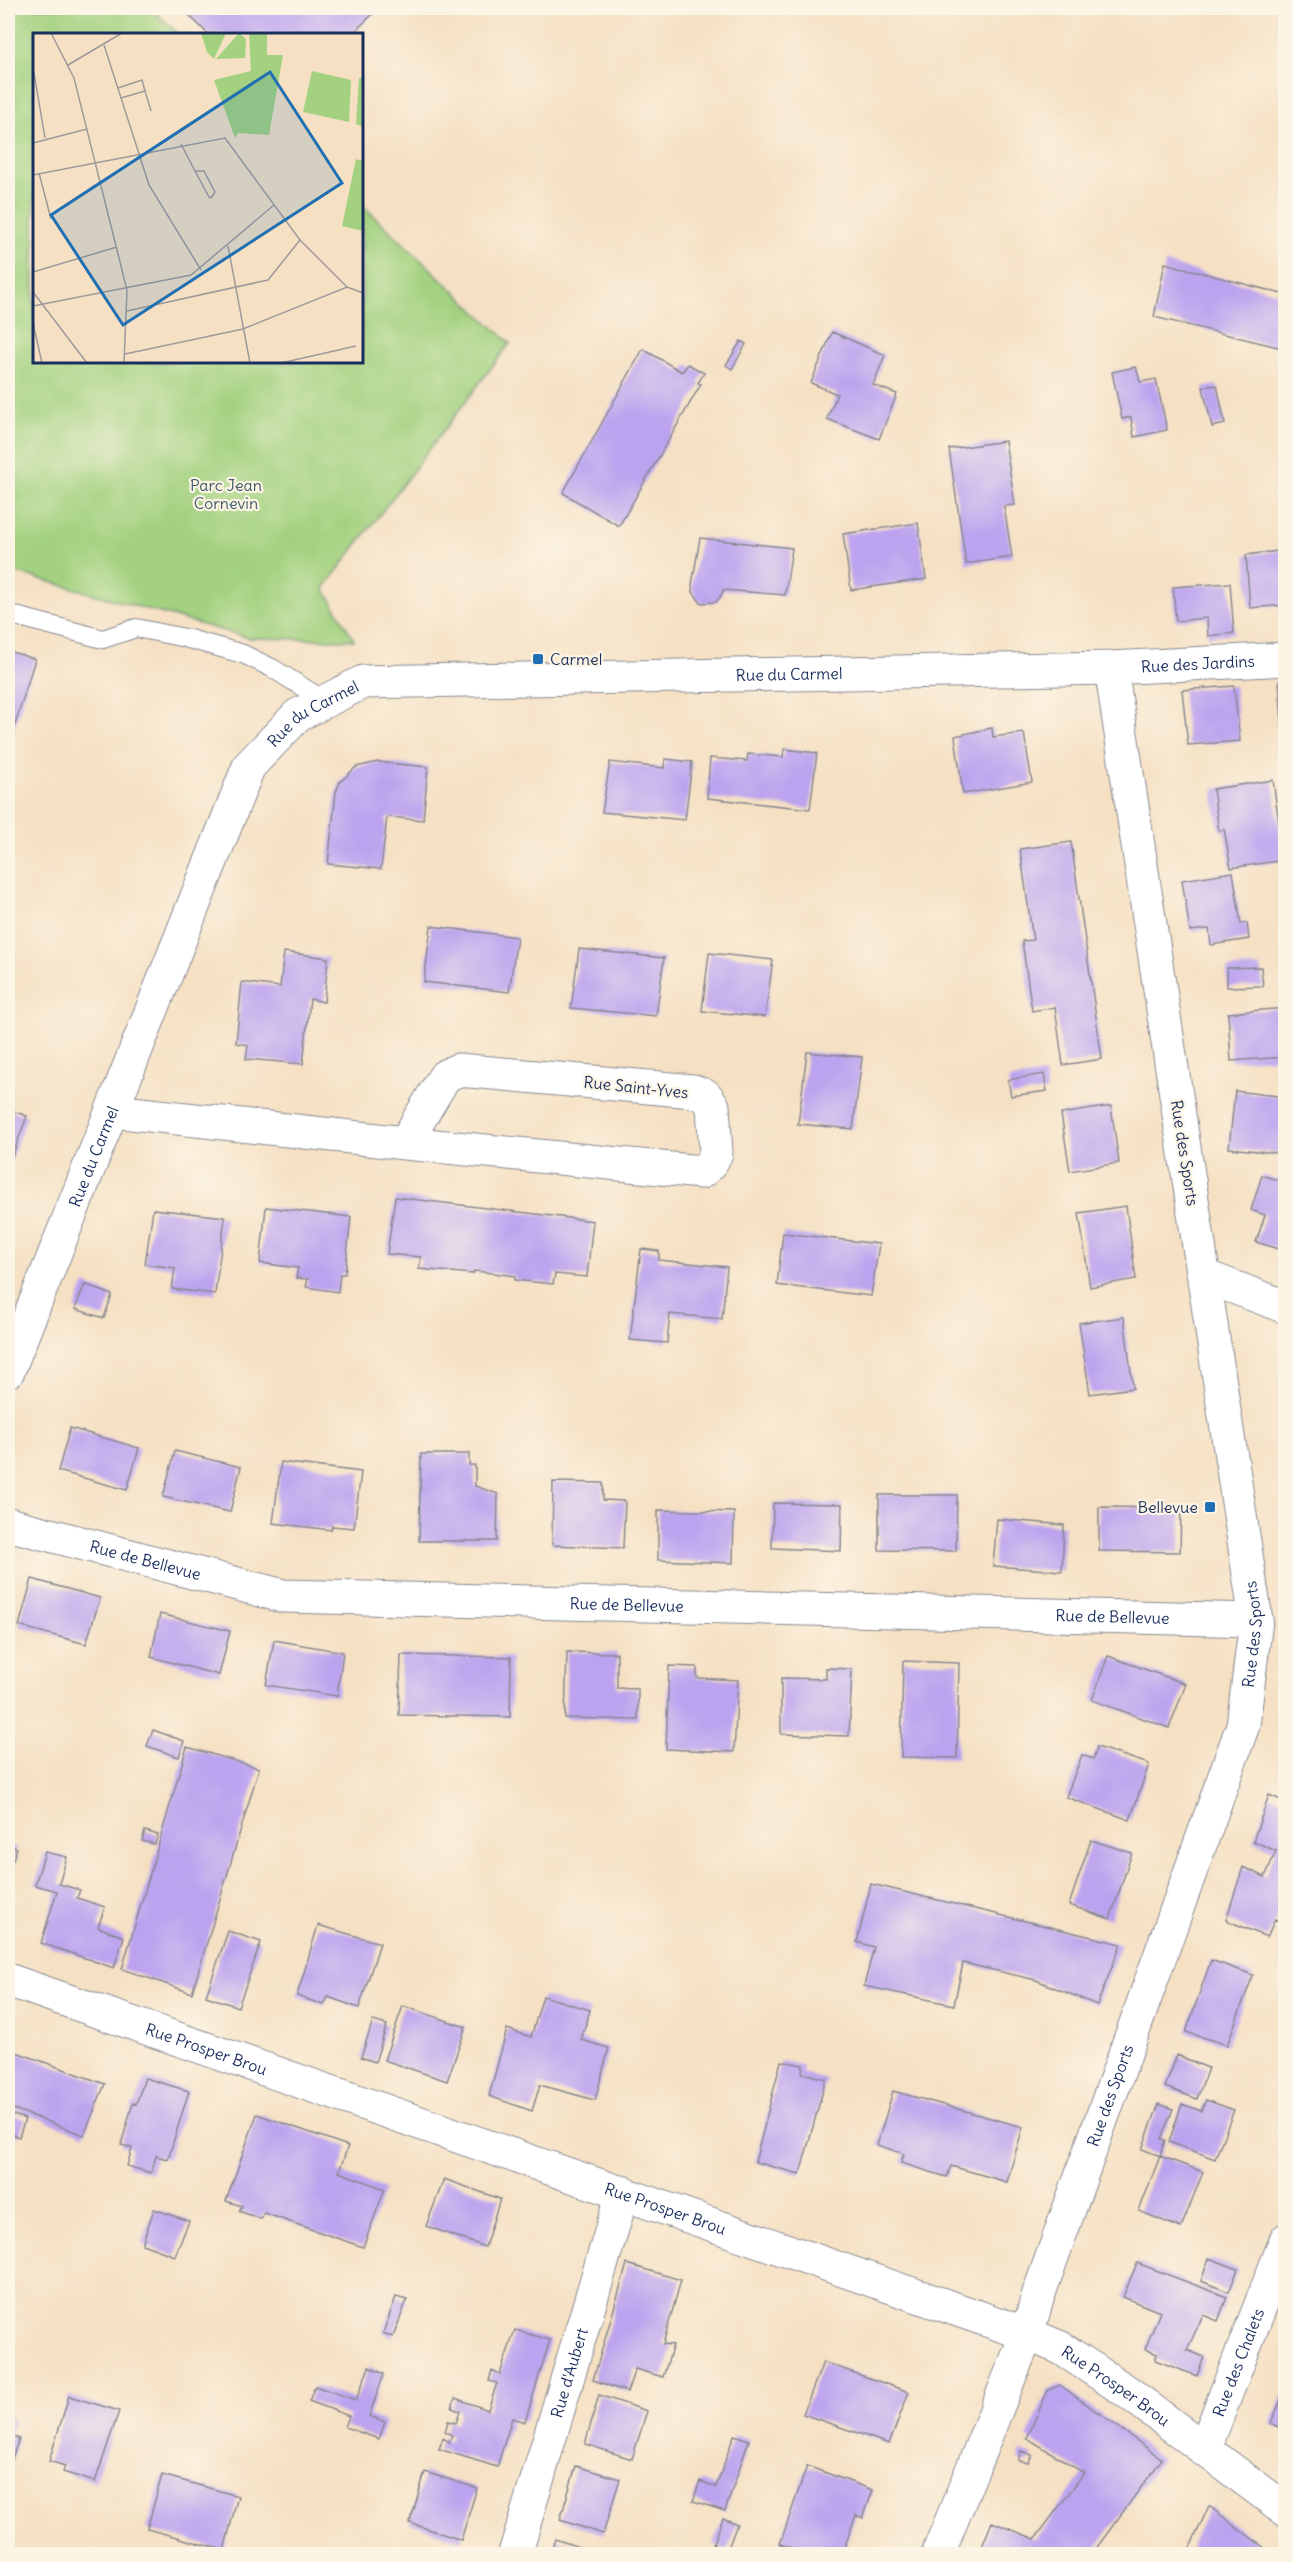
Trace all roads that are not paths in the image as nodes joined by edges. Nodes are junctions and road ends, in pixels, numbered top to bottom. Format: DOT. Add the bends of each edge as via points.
graph roads {
  1 [pos="8,614"];
  2 [pos="1286,659"];
  3 [pos="1111,668"];
  4 [pos="325,701"];
  5 [pos="113,1111"];
  6 [pos="405,1143"];
  7 [pos="1204,1276"];
  8 [pos="1286,1307"];
  9 [pos="8,1371"];
  10 [pos="8,1524"];
  11 [pos="1256,1620"];
  12 [pos="8,1980"];
  13 [pos="623,2192"];
  14 [pos="1286,2240"];
  15 [pos="1027,2334"];
  16 [pos="1204,2450"];
  17 [pos="1286,2510"];
  18 [pos="514,2554"];
  19 [pos="938,2554"];
  1 -- 4 [label="lane" via="103,639 136,628 243,654"];
  2 -- 3 [label="street, Rue des Jardins"];
  3 -- 4 [label="street, Rue du Carmel" via="363,682"];
  3 -- 7 [label="street, Rue des Sports"];
  4 -- 5 [label="street, Rue du Carmel" via="298,715 249,766"];
  5 -- 6 [label="street, Rue Saint-Yves"];
  5 -- 9 [label="street, Rue du Carmel"];
  6 -- 6 [label="street, Rue Saint-Yves" via="700,1172 711,1165 716,1153 713,1106 706,1096 693,1091 458,1070 445,1076"];
  7 -- 8 [label="street"];
  7 -- 11 [label="street, Rue des Sports"];
  10 -- 11 [label="street, Rue de Bellevue" via="283,1596"];
  11 -- 15 [label="street, Rue des Sports" via="1244,1725"];
  12 -- 13 [label="street, Rue Prosper Brou"];
  13 -- 15 [label="street, Rue Prosper Brou"];
  13 -- 18 [label="street, Rue d'Aubert"];
  14 -- 16 [label="street, Rue des Chalets"];
  15 -- 16 [label="street, Rue Prosper Brou" via="1061,2348"];
  15 -- 19 [label="street, Rue des Sports"];
  16 -- 17 [label="street, Rue Prosper Brou"];
}
